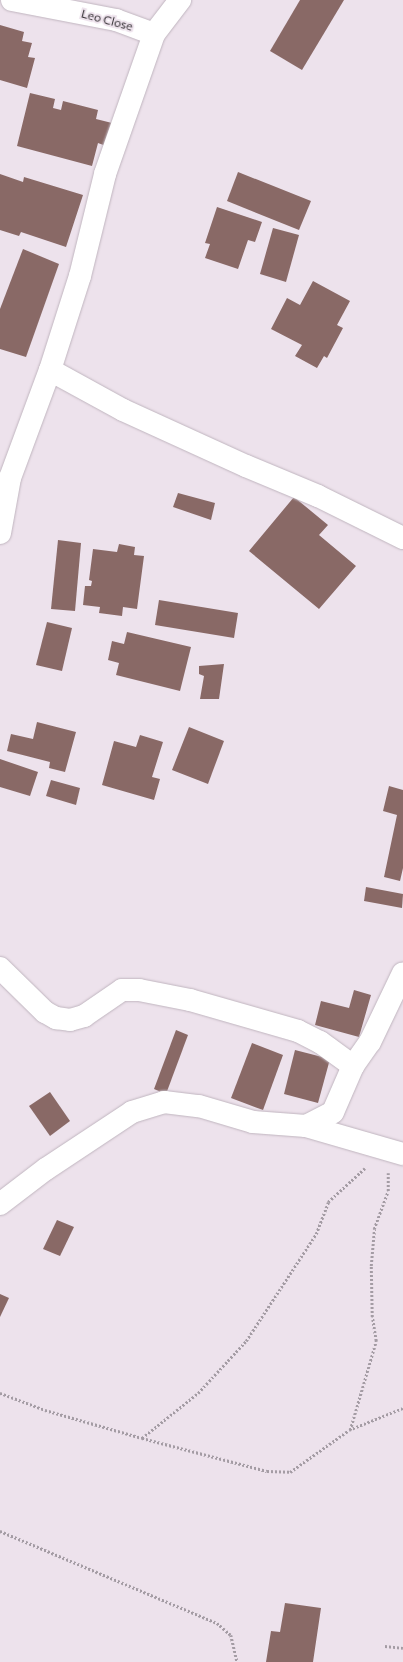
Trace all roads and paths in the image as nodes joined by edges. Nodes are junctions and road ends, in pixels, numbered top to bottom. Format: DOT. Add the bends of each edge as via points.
graph roads {
  1 [pos="12,0"];
  2 [pos="180,0"];
  3 [pos="154,34"];
  4 [pos="50,370"];
  5 [pos="0,532"];
  6 [pos="403,538"];
  7 [pos="0,968"];
  8 [pos="403,973"];
  9 [pos="353,1066"];
  10 [pos="306,1126"];
  11 [pos="396,1159"];
  12 [pos="370,1163"];
  13 [pos="0,1204"];
  14 [pos="0,1393"];
  15 [pos="403,1408"];
  16 [pos="349,1430"];
  17 [pos="142,1438"];
  18 [pos="0,1531"];
  19 [pos="386,1646"];
  20 [pos="403,1648"];
  21 [pos="237,1662"];
  1 -- 3 [label="street, Leo Close" via="116,20"];
  2 -- 3 [label="street"];
  3 -- 4 [label="street" via="105,174 80,276"];
  4 -- 5 [label="street" via="10,478"];
  4 -- 6 [label="street" via="123,410 318,496"];
  7 -- 9 [label="street" via="45,1012 56,1018 70,1020 84,1016 122,990 139,990 190,1000 298,1031 320,1042"];
  8 -- 9 [label="street" via="370,1042"];
  9 -- 10 [label="street" via="333,1112"];
  10 -- 11 [label="street"];
  10 -- 13 [label="street" via="253,1122 199,1106 164,1102 132,1112 46,1169"];
  11 -- 16 [label="path" via="374,1229 371,1266 372,1317 376,1341"];
  12 -- 17 [label="path" via="328,1202 316,1234 246,1342 198,1393"];
  14 -- 17 [label="path" via="44,1410"];
  15 -- 16 [label="path"];
  16 -- 17 [label="path" via="290,1472 266,1471"];
  18 -- 21 [label="path" via="217,1623 231,1635"];
  19 -- 20 [label="path"];
}
